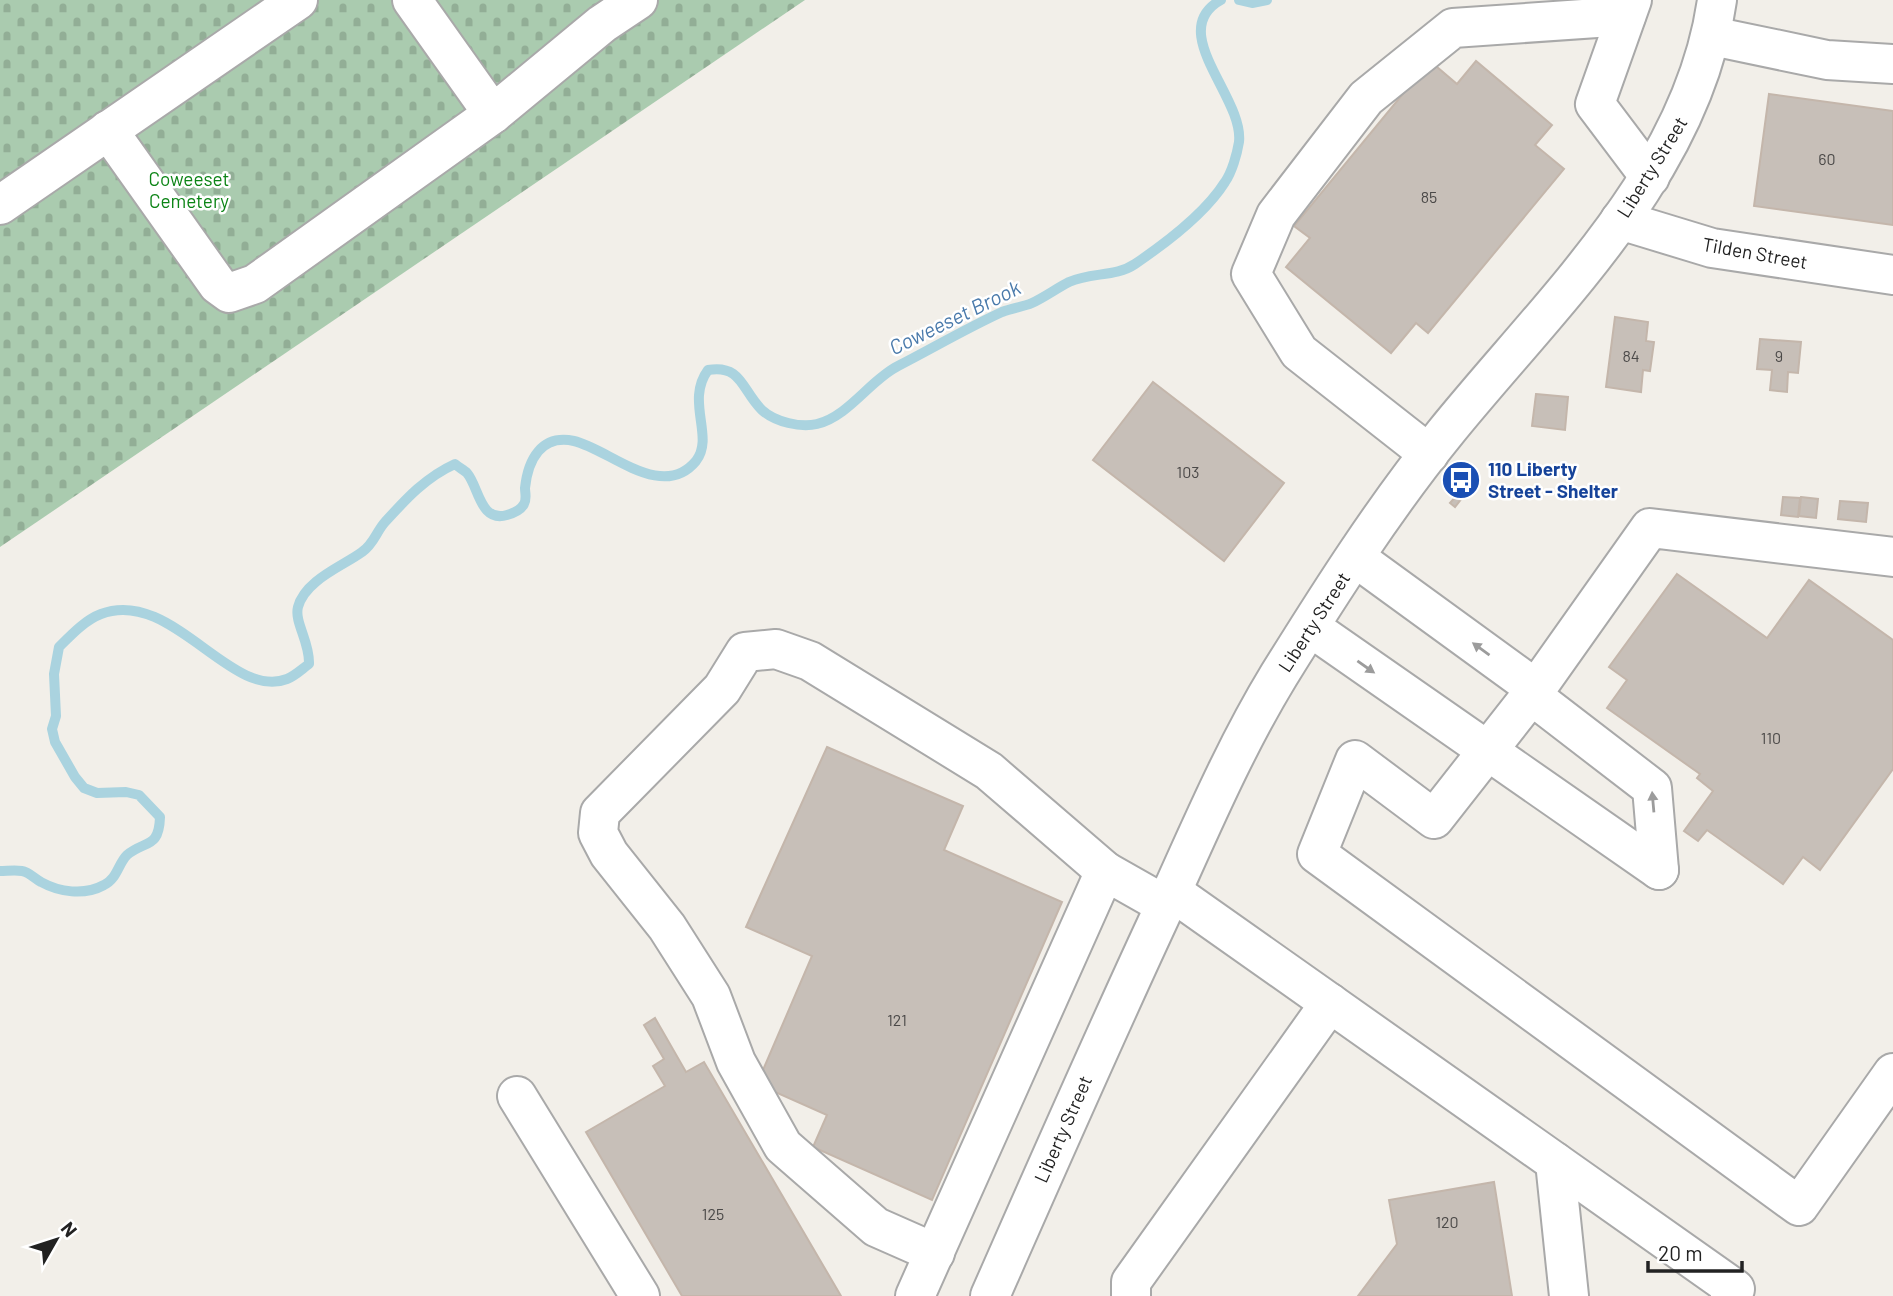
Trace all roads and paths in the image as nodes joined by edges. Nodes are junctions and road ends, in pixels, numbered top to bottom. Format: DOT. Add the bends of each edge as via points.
graph roads {
  1 [pos="298,0"];
  2 [pos="412,0"];
  3 [pos="638,0"];
  4 [pos="1629,8"];
  5 [pos="592,12"];
  6 [pos="1715,18"];
  7 [pos="1893,64"];
  8 [pos="493,114"];
  9 [pos="108,130"];
  10 [pos="1650,177"];
  11 [pos="0,205"];
  12 [pos="1620,220"];
  13 [pos="1893,275"];
  14 [pos="1429,454"];
  15 [pos="1893,557"];
  16 [pos="1356,558"];
  17 [pos="1310,627"];
  18 [pos="1533,692"];
  19 [pos="1487,751"];
  20 [pos="1105,871"];
  21 [pos="1168,898"];
  22 [pos="1330,1003"];
  23 [pos="1893,1073"];
  24 [pos="517,1096"];
  25 [pos="1555,1162"];
  26 [pos="935,1253"];
  27 [pos="640,1296"];
  28 [pos="915,1296"];
  29 [pos="990,1296"];
  30 [pos="1130,1296"];
  31 [pos="1569,1296"];
  32 [pos="1730,1296"];
  1 -- 9 [label="street"];
  2 -- 8 [label="street"];
  3 -- 5 [label="street"];
  4 -- 10 [label="street" via="1595,104"];
  4 -- 14 [label="street" via="1453,28 1366,98 1276,215 1251,274 1299,352"];
  5 -- 8 [label="street"];
  6 -- 7 [label="street" via="1827,60"];
  6 -- 10 [label="street, Liberty Street" via="1689,107"];
  8 -- 9 [label="street" via="255,284 229,293 218,285"];
  9 -- 11 [label="street"];
  10 -- 12 [label="street, Liberty Street"];
  12 -- 13 [label="street, Tilden Street" via="1712,248"];
  12 -- 14 [label="street, Liberty Street"];
  14 -- 16 [label="street, Liberty Street"];
  15 -- 18 [label="street" via="1650,528"];
  16 -- 17 [label="street, Liberty Street"];
  18 -- 16 [label="street, one-way"];
  17 -- 19 [label="street, one-way"];
  17 -- 21 [label="street, Liberty Street" via="1262,704"];
  18 -- 19 [label="street"];
  19 -- 18 [label="street, one-way" via="1659,870 1652,788"];
  19 -- 23 [label="street" via="1434,819 1355,760 1317,854 1799,1206"];
  20 -- 21 [label="street"];
  20 -- 26 [label="street"];
  20 -- 26 [label="street" via="989,771 810,661 776,649 745,652 722,689 600,813 598,833 667,927 710,996 736,1062 783,1146 876,1227"];
  21 -- 22 [label="street"];
  21 -- 29 [label="street, Liberty Street"];
  22 -- 25 [label="street"];
  22 -- 30 [label="street" via="1131,1282"];
  24 -- 27 [label="street"];
  25 -- 31 [label="street"];
  25 -- 32 [label="street" via="1735,1289"];
  26 -- 28 [label="street"];
}
